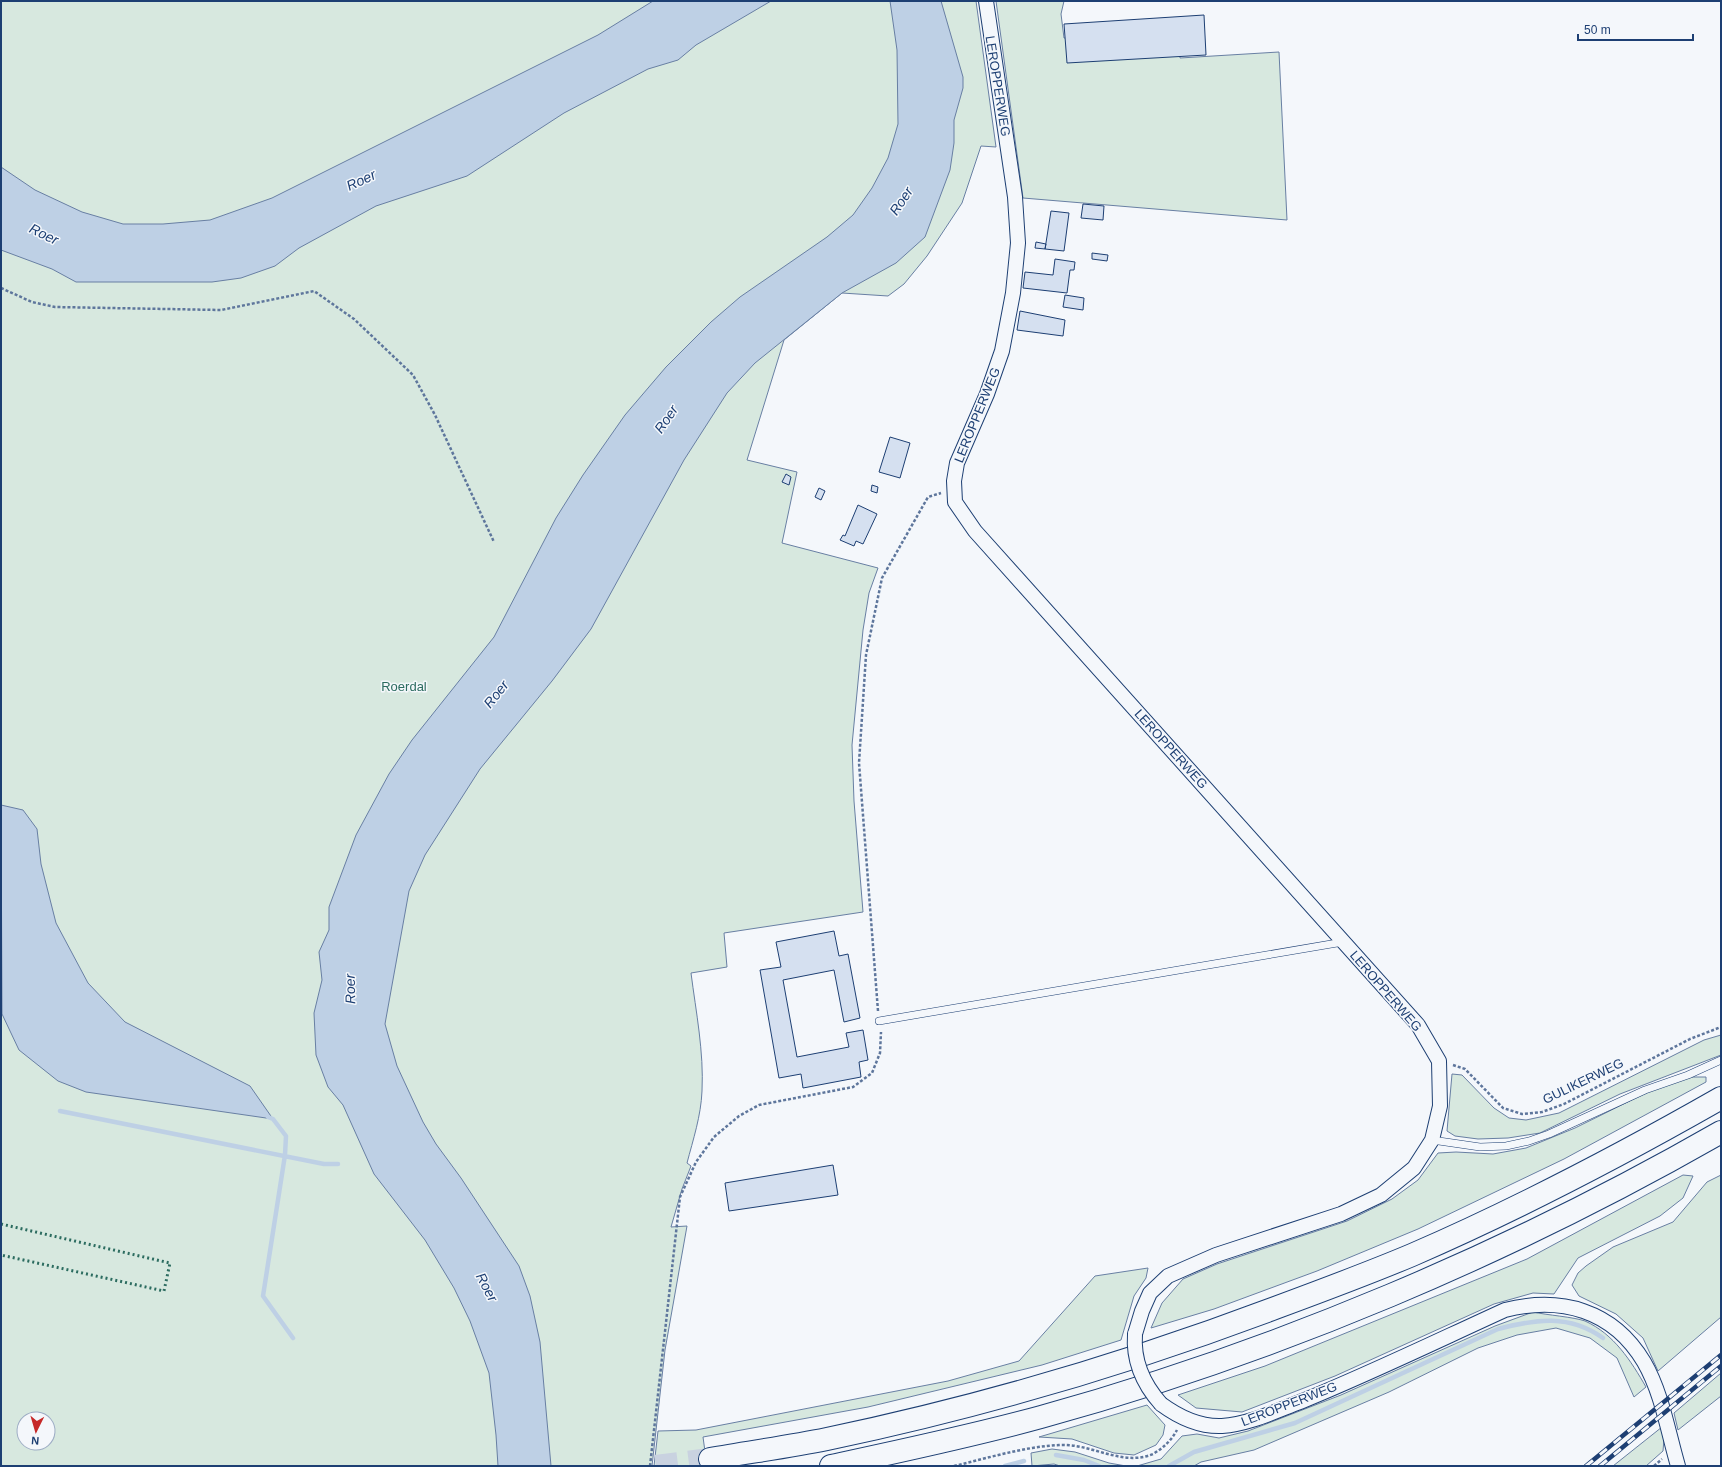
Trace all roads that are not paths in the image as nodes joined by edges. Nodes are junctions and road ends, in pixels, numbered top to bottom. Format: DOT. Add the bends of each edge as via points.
graph roads {
  1 [pos="986,1"];
  2 [pos="1343,942"];
  3 [pos="879,1021"];
  4 [pos="1721,1060"];
  5 [pos="1721,1098"];
  6 [pos="1721,1132"];
  7 [pos="1432,1140"];
  8 [pos="710,1459"];
  9 [pos="831,1466"];
  10 [pos="1678,1466"];
  1 -- 2 [label="street, LEROPPERWEG" via="1015,197 1018,243 1013,293 1002,351 987,394 957,463 954,481 955,502 975,531"];
  2 -- 3 [label="lane"];
  2 -- 7 [label="street, LEROPPERWEG" via="1418,1025 1439,1061 1440,1106"];
  4 -- 7 [label="lane" via="1529,1141 1480,1148"];
  5 -- 8 [label="highway" via="1639,1145 1412,1255 1210,1333 1074,1377 945,1411 826,1439"];
  6 -- 9 [label="highway" via="1525,1236 1411,1287 1256,1348 1042,1417"];
  7 -- 10 [label="street, LEROPPERWEG, bridge" via="1414,1168 1380,1195 1341,1214 1216,1255 1168,1276 1150,1293 1135,1334 1138,1365 1150,1391 1161,1404 1182,1418 1215,1426 1233,1425 1328,1390 1505,1310 1542,1304 1564,1305 1586,1311 1615,1328 1629,1341 1644,1362 1658,1396"];
}
